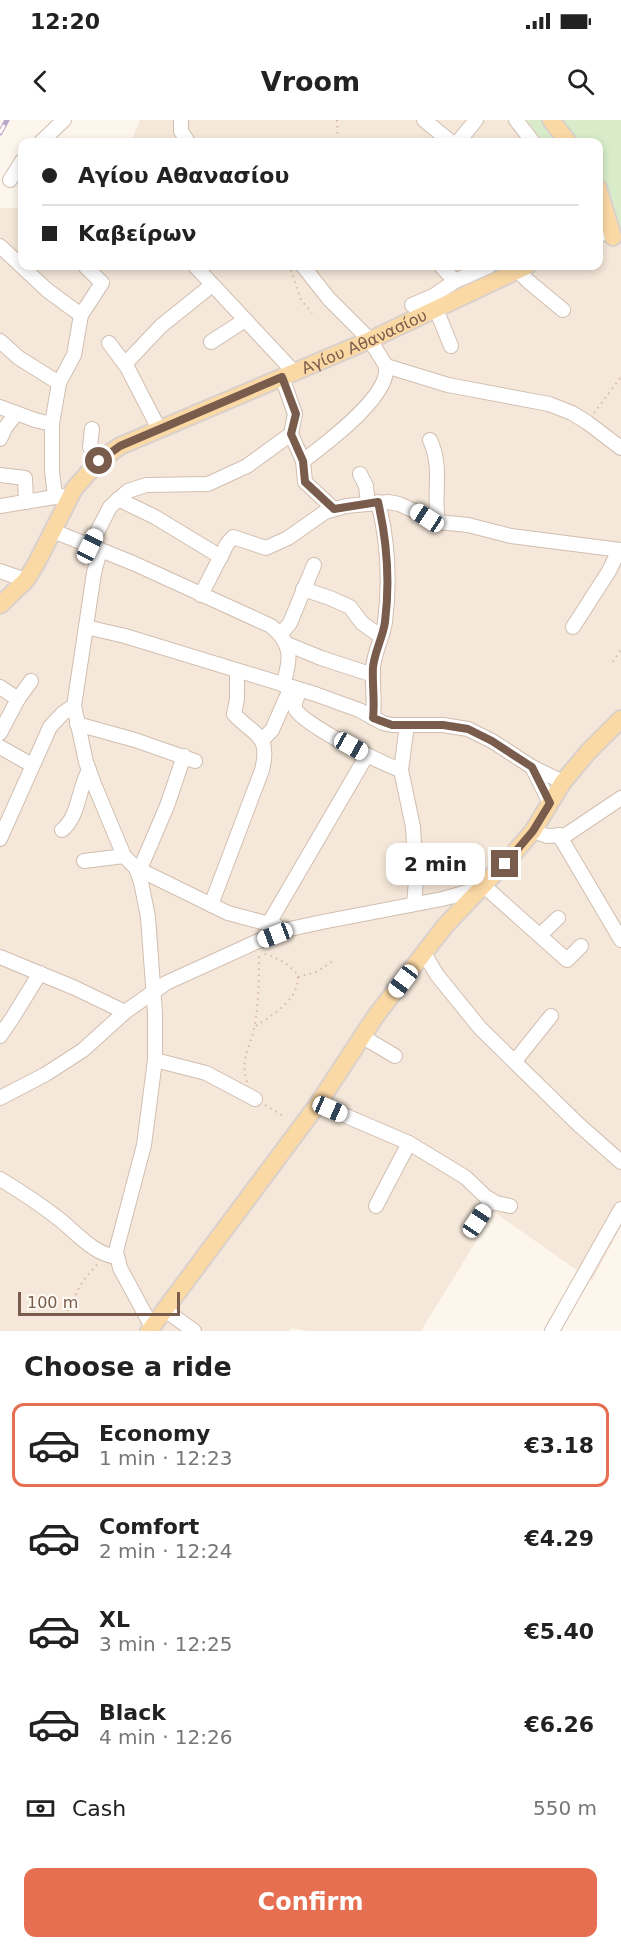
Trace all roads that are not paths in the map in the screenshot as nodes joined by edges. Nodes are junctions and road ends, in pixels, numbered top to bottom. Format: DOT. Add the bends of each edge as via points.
graph roads {
  1 [pos="64,120"];
  2 [pos="170,120"];
  3 [pos="424,120"];
  4 [pos="476,120"];
  5 [pos="516,120"];
  6 [pos="552,120"];
  7 [pos="183,131"];
  8 [pos="45,138"];
  9 [pos="446,138"];
  10 [pos="461,138"];
  11 [pos="530,138"];
  12 [pos="565,138"];
  13 [pos="18,167"];
  14 [pos="10,180"];
  15 [pos="603,218"];
  16 [pos="606,236"];
  17 [pos="0,246"];
  18 [pos="18,263"];
  19 [pos="26,270"];
  20 [pos="89,270"];
  21 [pos="199,270"];
  22 [pos="305,270"];
  23 [pos="445,270"];
  24 [pos="480,270"];
  25 [pos="518,270"];
  26 [pos="523,270"];
  27 [pos="455,281"];
  28 [pos="212,285"];
  29 [pos="412,305"];
  30 [pos="436,309"];
  31 [pos="563,310"];
  32 [pos="81,315"];
  33 [pos="245,320"];
  34 [pos="370,340"];
  35 [pos="0,341"];
  36 [pos="211,342"];
  37 [pos="109,343"];
  38 [pos="451,346"];
  39 [pos="125,364"];
  40 [pos="386,366"];
  41 [pos="288,374"];
  42 [pos="59,383"];
  43 [pos="0,407"];
  44 [pos="16,414"];
  45 [pos="52,424"];
  46 [pos="92,429"];
  47 [pos="159,429"];
  48 [pos="291,434"];
  49 [pos="0,439"];
  50 [pos="430,440"];
  51 [pos="621,448"];
  52 [pos="99,461"];
  53 [pos="303,461"];
  54 [pos="360,474"];
  55 [pos="0,475"];
  56 [pos="62,496"];
  57 [pos="118,499"];
  58 [pos="26,502"];
  59 [pos="373,503"];
  60 [pos="0,506"];
  61 [pos="334,509"];
  62 [pos="438,522"];
  63 [pos="53,531"];
  64 [pos="95,548"];
  65 [pos="620,550"];
  66 [pos="221,557"];
  67 [pos="314,565"];
  68 [pos="0,571"];
  69 [pos="26,580"];
  70 [pos="303,589"];
  71 [pos="201,595"];
  72 [pos="0,605"];
  73 [pos="86,627"];
  74 [pos="573,627"];
  75 [pos="380,636"];
  76 [pos="284,639"];
  77 [pos="237,671"];
  78 [pos="374,675"];
  79 [pos="31,681"];
  80 [pos="0,687"];
  81 [pos="292,687"];
  82 [pos="18,699"];
  83 [pos="74,706"];
  84 [pos="373,718"];
  85 [pos="621,719"];
  86 [pos="77,723"];
  87 [pos="406,725"];
  88 [pos="0,733"];
  89 [pos="262,740"];
  90 [pos="0,747"];
  91 [pos="367,755"];
  92 [pos="32,765"];
  93 [pos="532,767"];
  94 [pos="89,770"];
  95 [pos="401,770"];
  96 [pos="563,782"];
  97 [pos="621,798"];
  98 [pos="550,803"];
  99 [pos="62,830"];
  100 [pos="533,831"];
  101 [pos="559,835"];
  102 [pos="0,839"];
  103 [pos="124,856"];
  104 [pos="84,861"];
  105 [pos="138,868"];
  106 [pos="487,883"];
  107 [pos="414,903"];
  108 [pos="211,905"];
  109 [pos="558,918"];
  110 [pos="269,923"];
  111 [pos="290,929"];
  112 [pos="540,935"];
  113 [pos="621,940"];
  114 [pos="581,946"];
  115 [pos="424,953"];
  116 [pos="0,957"];
  117 [pos="40,973"];
  118 [pos="153,992"];
  119 [pos="125,1012"];
  120 [pos="551,1016"];
  121 [pos="0,1036"];
  122 [pos="363,1037"];
  123 [pos="395,1056"];
  124 [pos="155,1060"];
  125 [pos="515,1061"];
  126 [pos="2,1091"];
  127 [pos="255,1099"];
  128 [pos="318,1104"];
  129 [pos="409,1143"];
  130 [pos="621,1162"];
  131 [pos="0,1179"];
  132 [pos="491,1200"];
  133 [pos="376,1206"];
  134 [pos="510,1206"];
  135 [pos="621,1209"];
  136 [pos="477,1221"];
  137 [pos="112,1257"];
  138 [pos="165,1310"];
  139 [pos="150,1329"];
  140 [pos="194,1331"];
  141 [pos="552,1331"];
  1 -- 8 [label="street"];
  2 -- 7 [label="street"];
  3 -- 9 [label="street"];
  4 -- 10 [label="street"];
  5 -- 11 [label="street"];
  6 -- 12 [label="main road"];
  13 -- 14 [label="street"];
  15 -- 16 [label="main road"];
  17 -- 18 [label="street"];
  19 -- 32 [label="street"];
  20 -- 32 [label="street" via="102,282"];
  21 -- 28 [label="street"];
  22 -- 34 [label="street"];
  23 -- 27 [label="street"];
  24 -- 27 [label="street"];
  25 -- 30 [label="main road, Αγίου Αθανασίου"];
  26 -- 31 [label="street" via="528,281"];
  27 -- 29 [label="street"];
  28 -- 33 [label="street"];
  28 -- 39 [label="street" via="161,326"];
  30 -- 34 [label="main road, Αγίου Αθανασίου"];
  30 -- 38 [label="street"];
  32 -- 42 [label="street" via="74,355"];
  33 -- 36 [label="street"];
  33 -- 41 [label="street"];
  34 -- 40 [label="street"];
  34 -- 41 [label="main road, Αγίου Αθανασίου"];
  35 -- 42 [label="street"];
  37 -- 39 [label="street"];
  39 -- 47 [label="street"];
  40 -- 51 [label="street" via="448,386 549,404 572,413"];
  40 -- 53 [label="street" via="387,372 375,396 362,412"];
  41 -- 47 [label="main road, Αγίου Αθανασίου"];
  41 -- 48 [label="street" via="296,414"];
  42 -- 45 [label="street"];
  43 -- 44 [label="street"];
  44 -- 45 [label="street"];
  44 -- 49 [label="street"];
  45 -- 56 [label="street" via="52,471"];
  46 -- 52 [label="street" via="90,447"];
  47 -- 52 [label="main road, Αγίου Αθανασίου" via="120,446"];
  48 -- 53 [label="street"];
  48 -- 57 [label="street" via="248,466 208,484 146,485"];
  50 -- 62 [label="street" via="438,462"];
  52 -- 56 [label="main road, Αγίου Αθανασίου"];
  53 -- 61 [label="street" via="305,482"];
  54 -- 59 [label="street"];
  55 -- 58 [label="street" via="25,478"];
  56 -- 58 [label="street"];
  56 -- 63 [label="main road, Αγίου Αθανασίου"];
  57 -- 64 [label="street" via="102,520"];
  57 -- 66 [label="street"];
  58 -- 60 [label="street"];
  59 -- 61 [label="street"];
  59 -- 62 [label="street" via="399,504"];
  59 -- 75 [label="street" via="384,530 387,564 386,614"];
  61 -- 66 [label="street" via="266,548 233,537"];
  62 -- 65 [label="street"];
  63 -- 64 [label="street"];
  63 -- 69 [label="main road, Αγίου Αθανασίου"];
  64 -- 71 [label="street"];
  64 -- 73 [label="street"];
  65 -- 74 [label="street"];
  66 -- 71 [label="street"];
  67 -- 70 [label="street"];
  68 -- 69 [label="street"];
  69 -- 72 [label="main road, Αγίου Αθανασίου"];
  70 -- 75 [label="street" via="350,607 362,623"];
  70 -- 76 [label="street"];
  71 -- 76 [label="street" via="271,626"];
  73 -- 77 [label="street"];
  73 -- 83 [label="street"];
  75 -- 78 [label="street"];
  76 -- 78 [label="street" via="321,658"];
  76 -- 81 [label="street"];
  77 -- 81 [label="street"];
  77 -- 89 [label="street" via="234,714"];
  78 -- 84 [label="street"];
  79 -- 82 [label="street"];
  80 -- 82 [label="street"];
  81 -- 84 [label="street"];
  81 -- 89 [label="street" via="272,730"];
  81 -- 91 [label="street" via="300,716"];
  82 -- 88 [label="street"];
  83 -- 86 [label="street"];
  83 -- 92 [label="street" via="50,727"];
  84 -- 87 [label="street"];
  85 -- 96 [label="main road"];
  86 -- 94 [label="street"];
  86 -- 105 [label="street" via="190,759"];
  87 -- 93 [label="street" via="468,729"];
  87 -- 95 [label="street"];
  89 -- 108 [label="street" via="266,755 262,770"];
  90 -- 92 [label="street"];
  91 -- 95 [label="street"];
  91 -- 110 [label="street"];
  92 -- 102 [label="street"];
  93 -- 96 [label="street"];
  93 -- 98 [label="street"];
  94 -- 99 [label="street" via="72,820"];
  94 -- 103 [label="street"];
  95 -- 107 [label="street" via="412,827"];
  96 -- 98 [label="main road"];
  97 -- 101 [label="street" via="566,835"];
  98 -- 100 [label="main road"];
  100 -- 101 [label="street"];
  100 -- 106 [label="main road"];
  101 -- 113 [label="street"];
  103 -- 104 [label="street"];
  103 -- 105 [label="street"];
  105 -- 108 [label="street"];
  105 -- 118 [label="street" via="148,916"];
  106 -- 107 [label="street" via="442,899"];
  106 -- 112 [label="street"];
  106 -- 115 [label="main road"];
  107 -- 111 [label="street"];
  108 -- 110 [label="street"];
  109 -- 112 [label="street"];
  110 -- 111 [label="street"];
  111 -- 118 [label="street" via="215,960"];
  112 -- 114 [label="street" via="567,960"];
  115 -- 122 [label="main road"];
  115 -- 125 [label="street" via="462,1008"];
  116 -- 117 [label="street"];
  117 -- 119 [label="street"];
  117 -- 121 [label="street"];
  118 -- 119 [label="street"];
  118 -- 124 [label="street"];
  119 -- 126 [label="street" via="83,1050 46,1074"];
  120 -- 125 [label="street"];
  122 -- 123 [label="street"];
  122 -- 128 [label="main road"];
  124 -- 127 [label="street" via="207,1073"];
  124 -- 137 [label="street" via="144,1145"];
  125 -- 130 [label="street"];
  128 -- 129 [label="street"];
  128 -- 138 [label="main road"];
  129 -- 132 [label="street" via="465,1177"];
  129 -- 133 [label="street"];
  131 -- 137 [label="street" via="96,1250"];
  132 -- 134 [label="street"];
  132 -- 136 [label="street"];
  135 -- 141 [label="street"];
  137 -- 139 [label="street"];
  138 -- 139 [label="main road"];
  138 -- 140 [label="street"];
}
